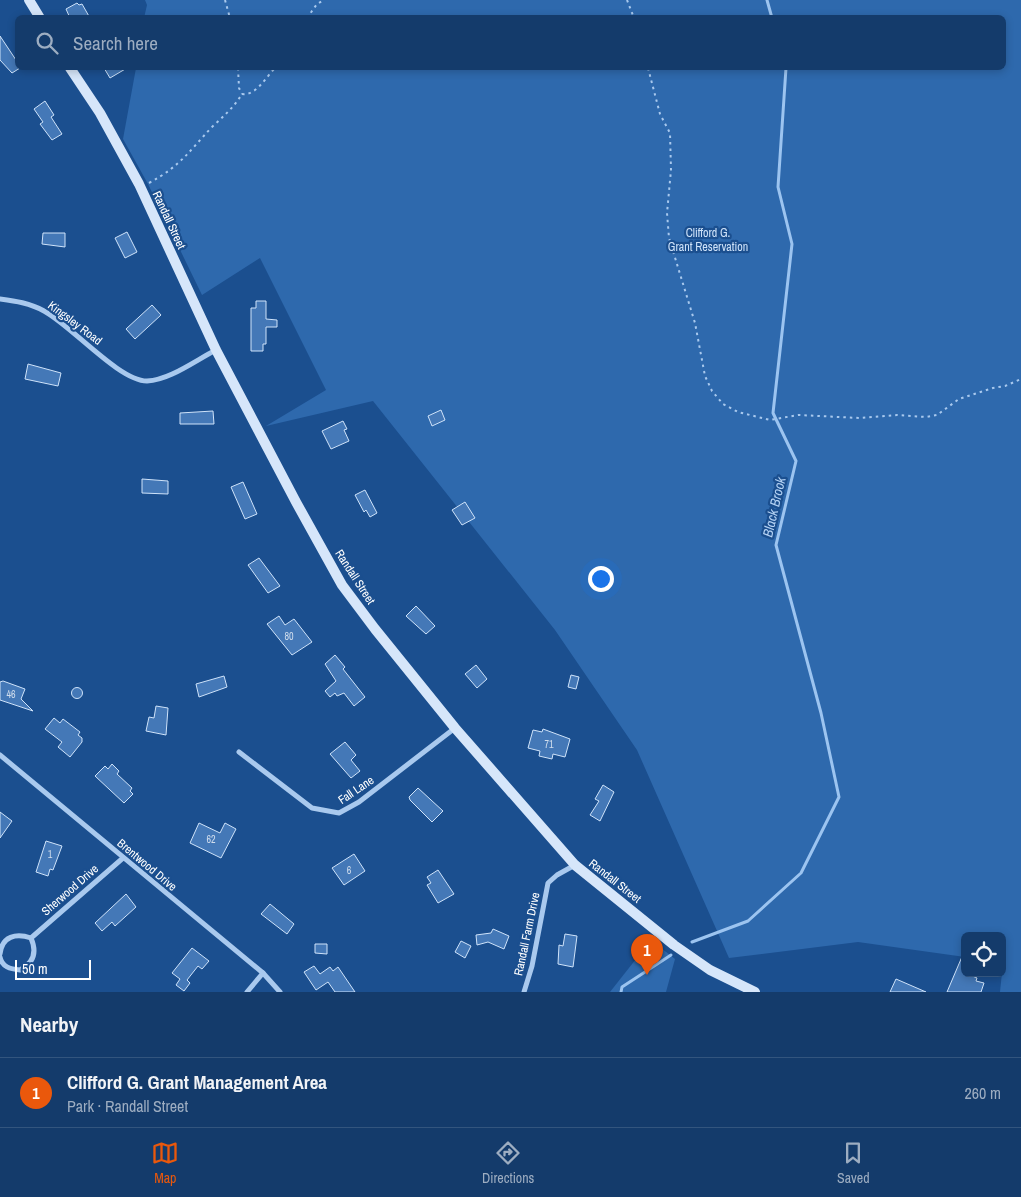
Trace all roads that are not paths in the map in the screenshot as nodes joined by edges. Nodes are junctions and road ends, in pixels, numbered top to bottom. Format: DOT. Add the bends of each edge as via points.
graph roads {
  1 [pos="29,0"];
  2 [pos="38,15"];
  3 [pos="71,70"];
  4 [pos="0,299"];
  5 [pos="216,350"];
  6 [pos="455,728"];
  7 [pos="239,752"];
  8 [pos="0,755"];
  9 [pos="123,858"];
  10 [pos="575,866"];
  11 [pos="31,938"];
  12 [pos="0,956"];
  13 [pos="262,973"];
  14 [pos="247,992"];
  15 [pos="280,992"];
  16 [pos="524,992"];
  17 [pos="755,992"];
  1 -- 2 [label="street"];
  3 -- 5 [label="street, Randall Street" via="100,113 140,188"];
  4 -- 5 [label="street, Kingsley Road" via="45,311 131,378 147,381 161,378"];
  5 -- 6 [label="street, Randall Street" via="342,585"];
  6 -- 7 [label="street, Fall Lane" via="360,802 339,813 312,808"];
  6 -- 10 [label="street, Randall Street"];
  8 -- 9 [label="street, Brentwood Drive"];
  9 -- 11 [label="street, Sherwood Drive"];
  9 -- 13 [label="street, Brentwood Drive"];
  10 -- 16 [label="street, Randall Farm Drive" via="548,883"];
  10 -- 17 [label="street, Randall Street" via="674,945 710,970"];
  11 -- 12 [label="street" via="14,935 3,943"];
  11 -- 12 [label="street" via="35,947 27,967 12,970 2,963"];
  13 -- 14 [label="street"];
  13 -- 15 [label="street, Brentwood Drive"];
}
